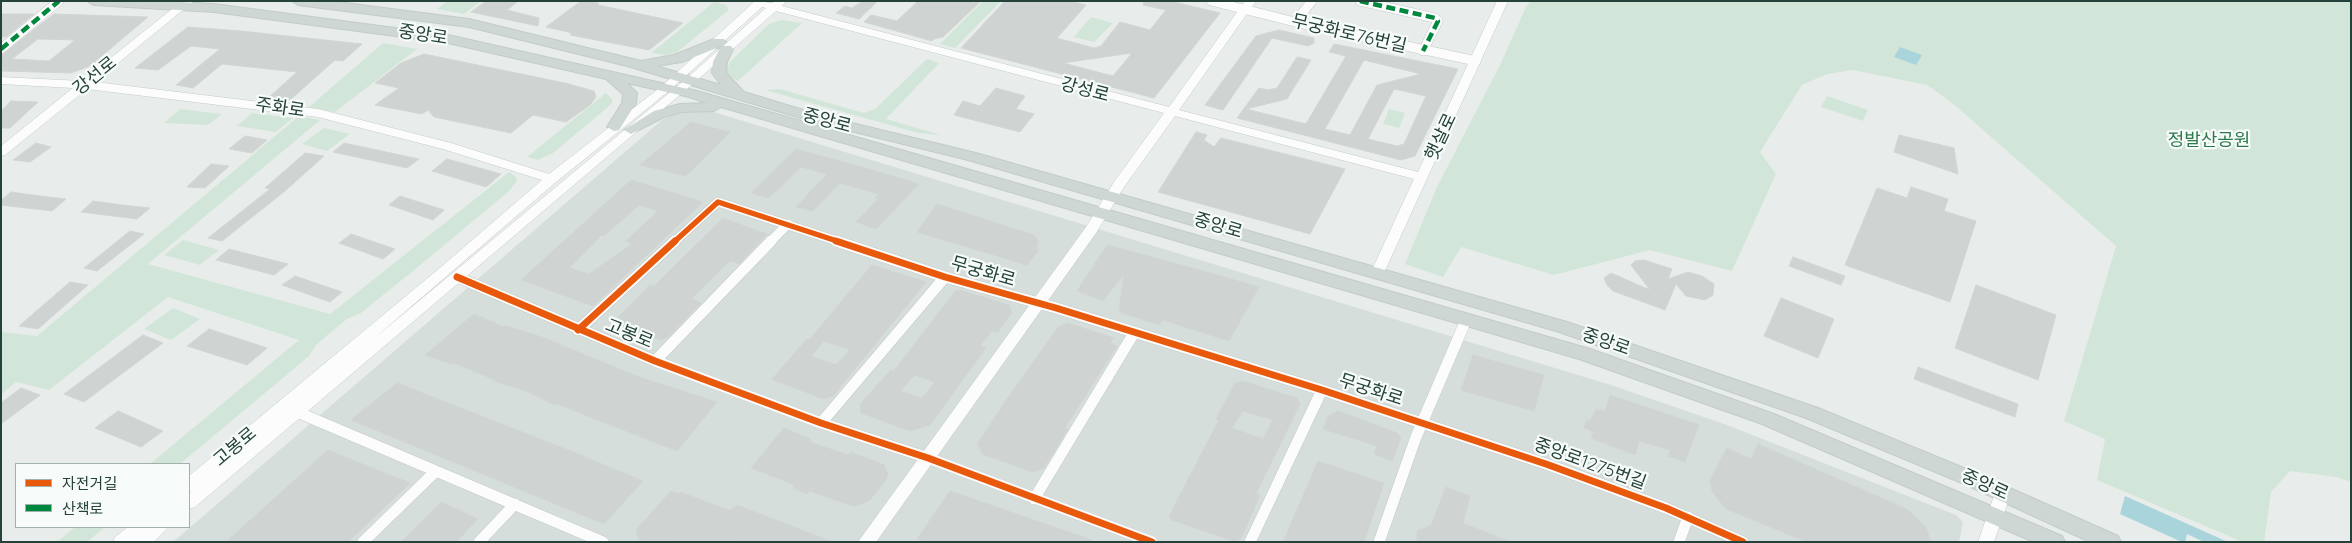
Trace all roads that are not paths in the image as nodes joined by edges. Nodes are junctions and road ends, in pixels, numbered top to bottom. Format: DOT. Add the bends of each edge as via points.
graph roads {
  1 [pos="59,1"];
  2 [pos="93,1"];
  3 [pos="298,1"];
  4 [pos="1211,1"];
  5 [pos="1312,1"];
  6 [pos="1360,1"];
  7 [pos="1503,1"];
  8 [pos="757,2"];
  9 [pos="186,4"];
  10 [pos="778,4"];
  11 [pos="1248,5"];
  12 [pos="1295,22"];
  13 [pos="3,46"];
  14 [pos="722,46"];
  15 [pos="1423,51"];
  16 [pos="1476,61"];
  17 [pos="636,64"];
  18 [pos="608,76"];
  19 [pos="1,80"];
  20 [pos="84,84"];
  21 [pos="678,84"];
  22 [pos="740,102"];
  23 [pos="1173,113"];
  24 [pos="614,127"];
  25 [pos="631,130"];
  26 [pos="1,152"];
  27 [pos="1422,177"];
  28 [pos="551,179"];
  29 [pos="1112,196"];
  30 [pos="1102,214"];
  31 [pos="788,224"];
  32 [pos="1378,272"];
  33 [pos="457,277"];
  34 [pos="945,277"];
  35 [pos="1037,302"];
  36 [pos="1466,320"];
  37 [pos="578,330"];
  38 [pos="1134,333"];
  39 [pos="655,361"];
  40 [pos="1322,390"];
  41 [pos="297,412"];
  42 [pos="821,423"];
  43 [pos="1422,424"];
  44 [pos="928,458"];
  45 [pos="436,471"];
  46 [pos="190,484"];
  47 [pos="2003,492"];
  48 [pos="1034,499"];
  49 [pos="190,501"];
  50 [pos="515,504"];
  51 [pos="1995,514"];
  52 [pos="1688,517"];
  53 [pos="138,528"];
  54 [pos="159,528"];
  55 [pos="121,542"];
  56 [pos="142,542"];
  57 [pos="363,542"];
  58 [pos="479,542"];
  59 [pos="603,542"];
  60 [pos="866,542"];
  61 [pos="1152,542"];
  62 [pos="1250,542"];
  63 [pos="1380,542"];
  64 [pos="1679,542"];
  65 [pos="1743,542"];
  66 [pos="1986,542"];
  67 [pos="2055,542"];
  68 [pos="2111,542"];
  1 -- 13 [label="street"];
  2 -- 9 [label="main road, 중앙로"];
  3 -- 17 [label="main road, 중앙로" via="469,23"];
  4 -- 11 [label="street, 무궁화로76번길"];
  5 -- 12 [label="street"];
  6 -- 15 [label="street, 무궁화로76번길" via="1436,18 1438,21"];
  7 -- 16 [label="main road, 햇살로"];
  8 -- 10 [label="main road, 강성로"];
  8 -- 14 [label="main road, 고봉로"];
  9 -- 18 [label="main road, 중앙로" via="448,39"];
  9 -- 20 [label="main road, 강선로"];
  10 -- 14 [label="main road, 고봉로"];
  10 -- 23 [label="main road, 강성로"];
  11 -- 12 [label="street, 무궁화로76번길"];
  11 -- 23 [label="main road"];
  12 -- 15 [label="street, 무궁화로76번길"];
  14 -- 17 [label="main road" via="677,59"];
  14 -- 21 [label="main road, 고봉로"];
  14 -- 22 [label="main road" via="719,73"];
  15 -- 16 [label="street, 무궁화로76번길"];
  16 -- 27 [label="main road, 햇살로"];
  17 -- 21 [label="main road, 중앙로"];
  18 -- 21 [label="main road, 중앙로"];
  18 -- 24 [label="main road" via="630,93 629,103"];
  19 -- 20 [label="main road, 주화로"];
  20 -- 26 [label="main road, 강선로"];
  20 -- 28 [label="main road, 주화로" via="318,113 447,146"];
  21 -- 22 [label="main road, 중앙로"];
  21 -- 24 [label="main road, 고봉로"];
  21 -- 25 [label="main road, 고봉로"];
  22 -- 25 [label="main road" via="680,108 659,114"];
  22 -- 29 [label="main road, 중앙로" via="971,156"];
  22 -- 30 [label="main road, 중앙로"];
  23 -- 27 [label="main road, 강성로"];
  23 -- 29 [label="main road"];
  24 -- 28 [label="main road, 고봉로"];
  25 -- 33 [label="main road, 고봉로"];
  27 -- 32 [label="main road, 햇살로"];
  28 -- 46 [label="main road, 고봉로"];
  29 -- 30 [label="main road"];
  29 -- 32 [label="main road, 중앙로"];
  30 -- 35 [label="main road"];
  30 -- 36 [label="main road, 중앙로"];
  31 -- 34 [label="street, 무궁화로"];
  31 -- 37 [label="street, 무궁화로" via="718,202"];
  31 -- 39 [label="street"];
  32 -- 47 [label="main road, 중앙로" via="1561,326 1738,386"];
  33 -- 37 [label="street, 고봉로"];
  33 -- 41 [label="main road, 고봉로"];
  34 -- 35 [label="street, 무궁화로"];
  34 -- 42 [label="street"];
  35 -- 38 [label="street, 무궁화로"];
  35 -- 44 [label="main road"];
  36 -- 43 [label="street"];
  36 -- 51 [label="main road, 중앙로" via="1584,354 1768,419"];
  37 -- 39 [label="street, 고봉로"];
  38 -- 40 [label="street, 무궁화로"];
  38 -- 48 [label="street"];
  39 -- 42 [label="street, 고봉로"];
  40 -- 43 [label="street, 무궁화로"];
  40 -- 62 [label="street"];
  41 -- 45 [label="street"];
  41 -- 49 [label="main road, 고봉로"];
  42 -- 44 [label="street"];
  43 -- 52 [label="street, 중앙로1275번길" via="1546,464"];
  43 -- 63 [label="street"];
  44 -- 48 [label="street"];
  44 -- 60 [label="main road"];
  45 -- 50 [label="street"];
  45 -- 57 [label="street"];
  47 -- 51 [label="main road"];
  47 -- 68 [label="main road, 중앙로"];
  48 -- 61 [label="street"];
  50 -- 58 [label="street"];
  50 -- 59 [label="street"];
  51 -- 66 [label="main road"];
  51 -- 67 [label="main road, 중앙로"];
  52 -- 64 [label="street"];
  52 -- 65 [label="street, 중앙로1275번길"];
  53 -- 55 [label="main road"];
  54 -- 56 [label="main road"];
}
